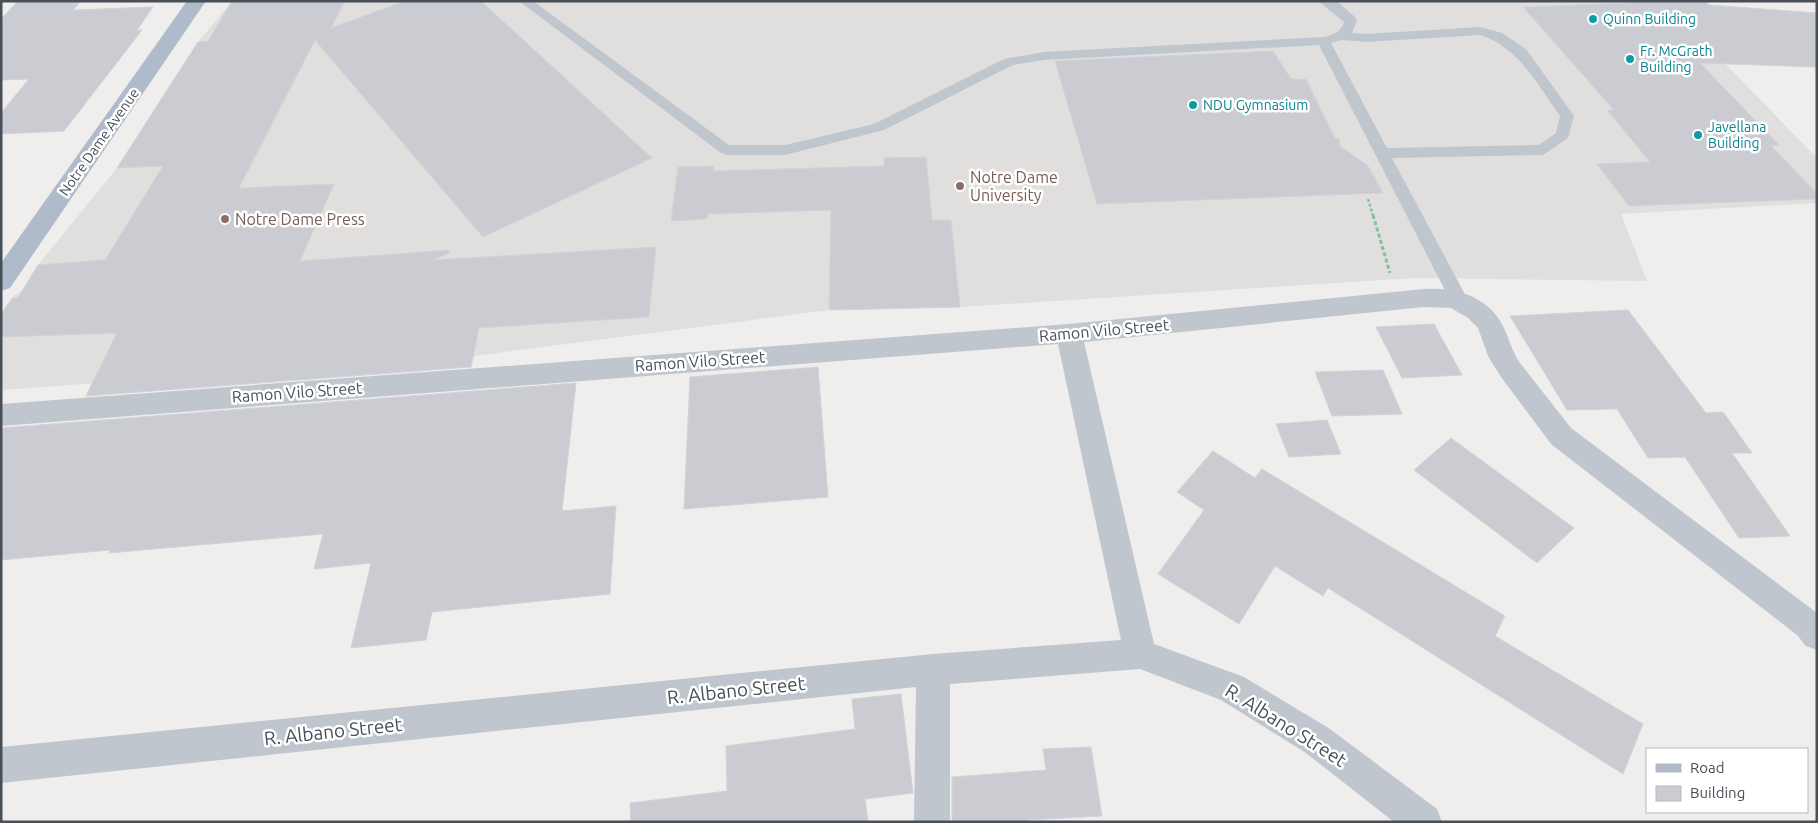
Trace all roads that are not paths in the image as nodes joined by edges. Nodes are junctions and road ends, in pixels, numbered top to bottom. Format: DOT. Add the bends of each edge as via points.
graph roads {
  1 [pos="197,1"];
  2 [pos="525,1"];
  3 [pos="1324,1"];
  4 [pos="1341,36"];
  5 [pos="1323,41"];
  6 [pos="1382,153"];
  7 [pos="1,282"];
  8 [pos="1459,300"];
  9 [pos="1068,334"];
  10 [pos="1,415"];
  11 [pos="1817,635"];
  12 [pos="1140,654"];
  13 [pos="933,670"];
  14 [pos="1,765"];
  15 [pos="932,822"];
  16 [pos="1424,822"];
  1 -- 7 [label="main road, Notre Dame Avenue"];
  2 -- 5 [label="lane" via="726,150 784,150 879,127 1009,62 1044,56"];
  3 -- 4 [label="lane" via="1351,21 1350,29"];
  4 -- 5 [label="lane"];
  4 -- 6 [label="lane" via="1366,38 1480,31 1493,34 1521,52 1567,116 1563,135 1544,150"];
  5 -- 6 [label="lane"];
  6 -- 8 [label="lane"];
  8 -- 9 [label="street, Ramon Vilo Street" via="1433,295 1399,302"];
  8 -- 11 [label="street" via="1487,322 1502,358 1561,436"];
  9 -- 10 [label="street, Ramon Vilo Street"];
  9 -- 12 [label="street"];
  12 -- 13 [label="street, R. Albano Street"];
  12 -- 16 [label="street, R. Albano Street" via="1232,688 1318,741"];
  13 -- 14 [label="street, R. Albano Street"];
  13 -- 15 [label="street"];
}
